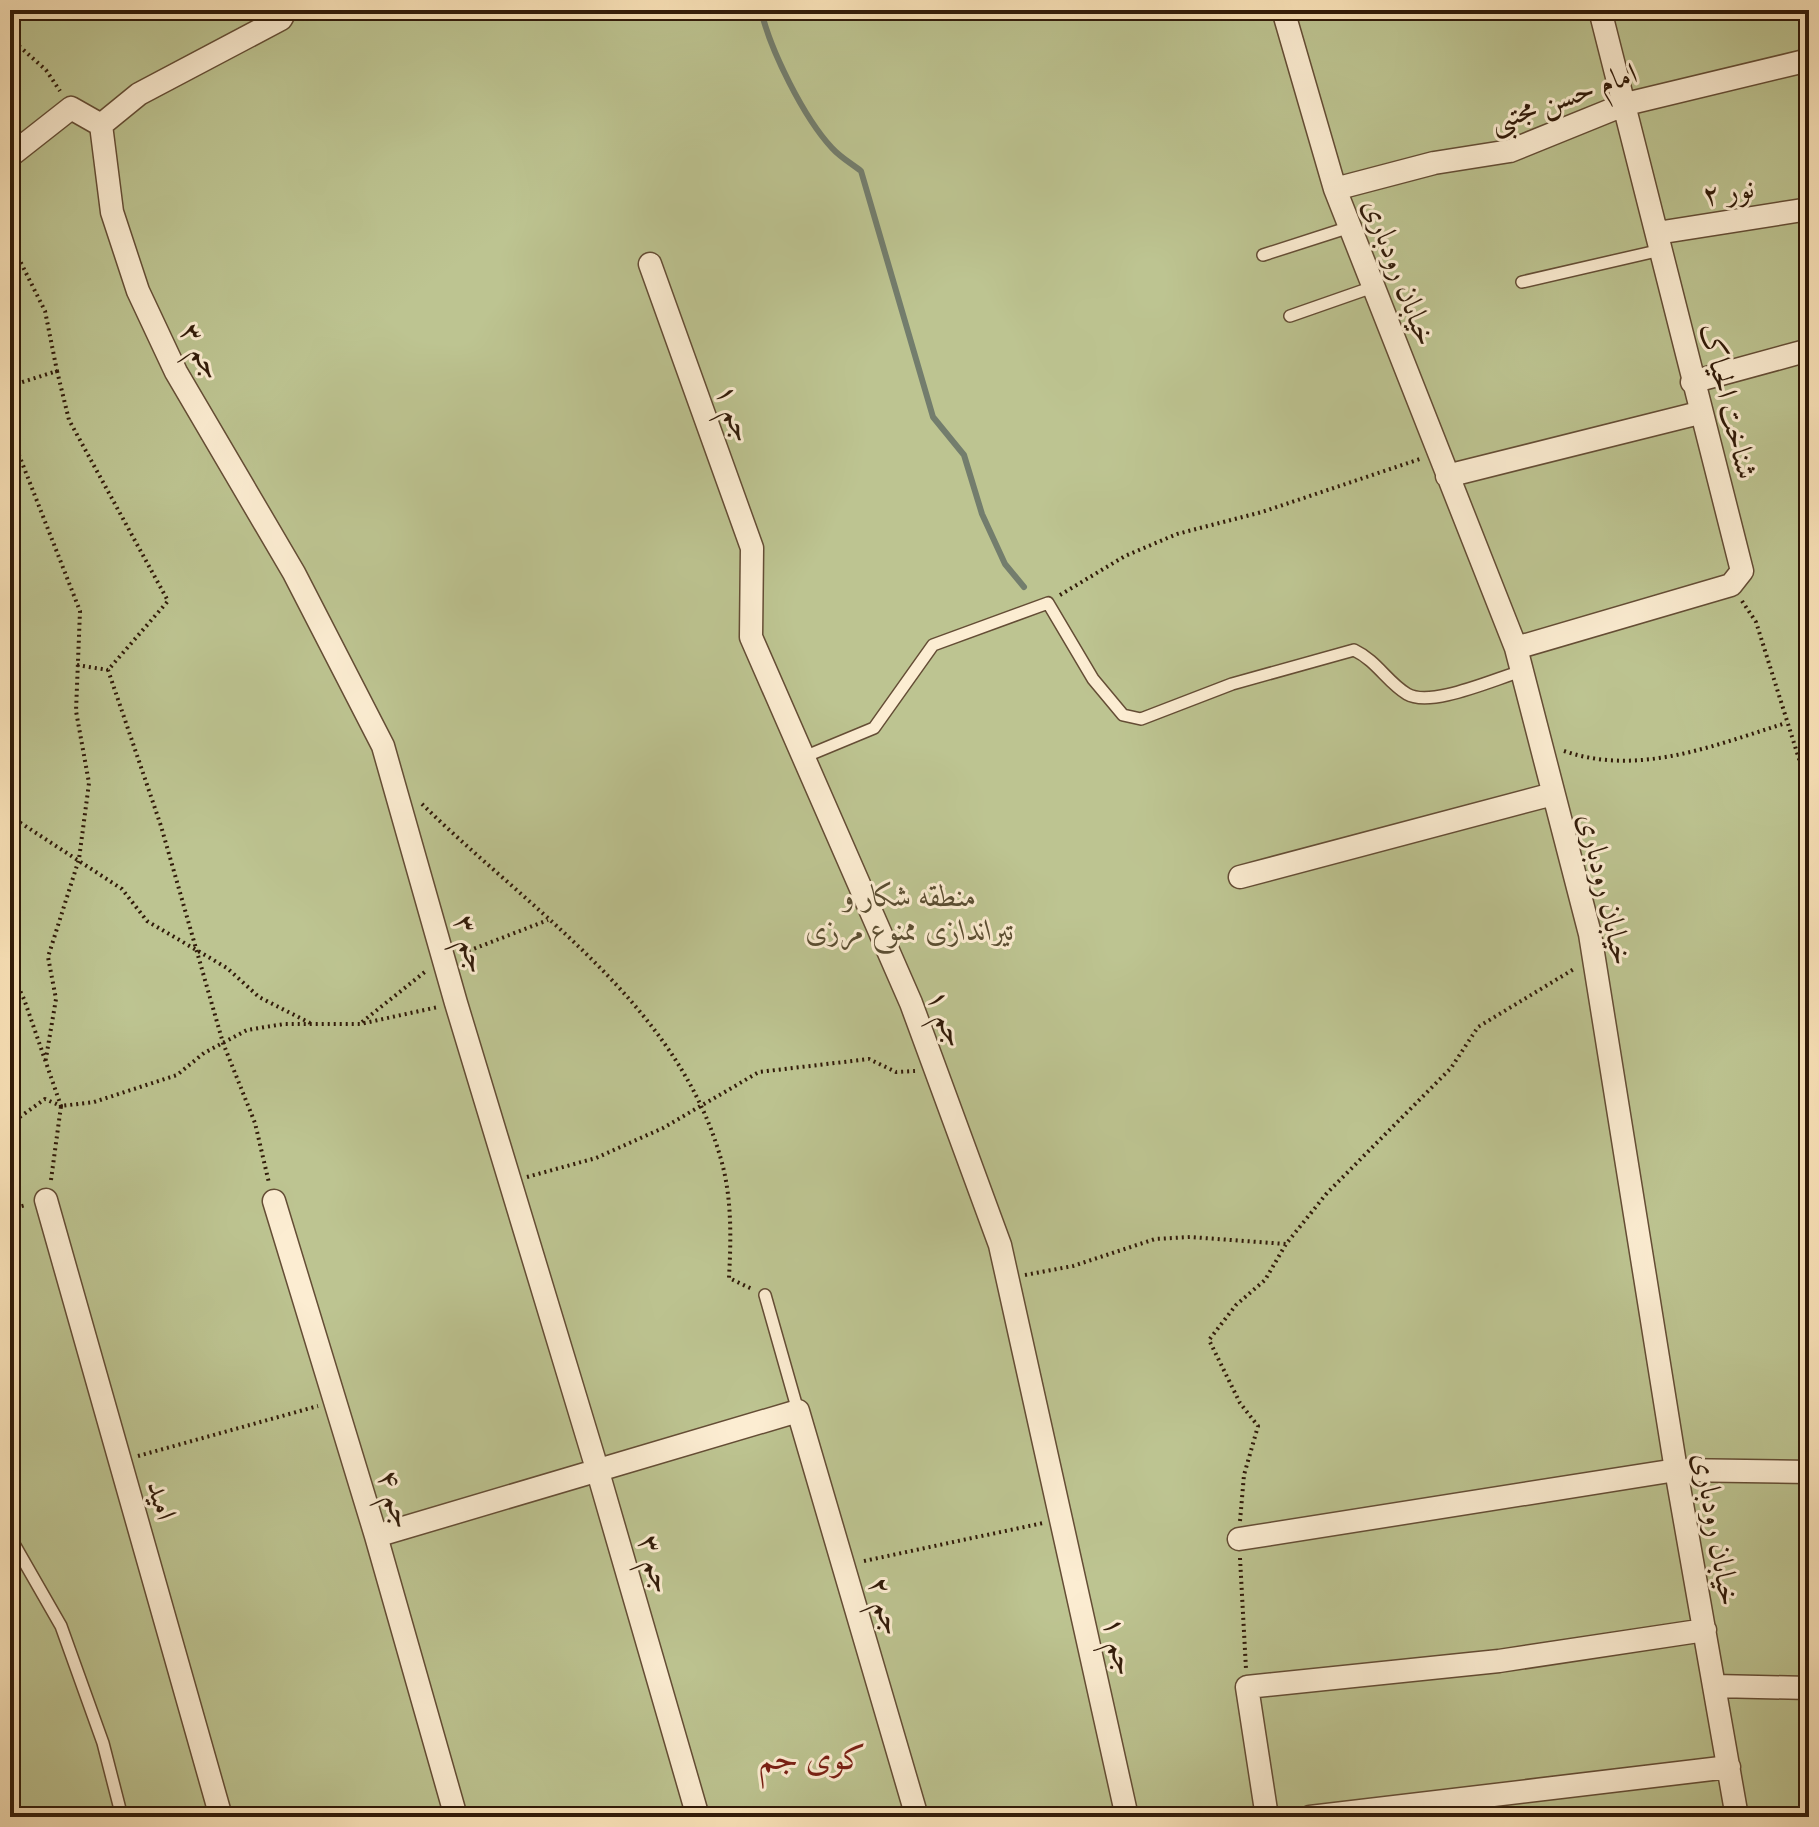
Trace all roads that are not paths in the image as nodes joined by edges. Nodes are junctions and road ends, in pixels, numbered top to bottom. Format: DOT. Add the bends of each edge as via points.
graph roads {
  1 [pos="286,10"];
  2 [pos="1283,10"];
  3 [pos="1600,10"];
  4 [pos="1809,60"];
  5 [pos="1626,104"];
  6 [pos="101,125"];
  7 [pos="10,156"];
  8 [pos="1335,189"];
  9 [pos="1809,209"];
  10 [pos="1350,227"];
  11 [pos="1659,242"];
  12 [pos="1263,255"];
  13 [pos="650,264"];
  14 [pos="1522,282"];
  15 [pos="1373,287"];
  16 [pos="1290,316"];
  17 [pos="1809,350"];
  18 [pos="1692,382"];
  19 [pos="1699,413"];
  20 [pos="1447,476"];
  21 [pos="1516,648"];
  22 [pos="1522,671"];
  23 [pos="804,757"];
  24 [pos="1553,794"];
  25 [pos="1240,877"];
  26 [pos="46,1200"];
  27 [pos="274,1201"];
  28 [pos="765,1295"];
  29 [pos="798,1411"];
  30 [pos="1676,1470"];
  31 [pos="598,1472"];
  32 [pos="1809,1472"];
  33 [pos="376,1536"];
  34 [pos="10,1537"];
  35 [pos="1239,1539"];
  36 [pos="1705,1630"];
  37 [pos="1715,1686"];
  38 [pos="1809,1688"];
  39 [pos="1729,1767"];
  40 [pos="1501,1794"];
  41 [pos="122,1817"];
  42 [pos="221,1817"];
  43 [pos="456,1817"];
  44 [pos="698,1817"];
  45 [pos="917,1817"];
  46 [pos="1127,1817"];
  47 [pos="1267,1817"];
  48 [pos="1310,1817"];
  49 [pos="1504,1817"];
  50 [pos="1737,1817"];
  1 -- 6 [label="street" via="281,19 139,94"];
  2 -- 8 [label="street, خیابان رودباری"];
  3 -- 5 [label="street, شناخت الحیاک"];
  4 -- 5 [label="street, امام حسن مجتبی"];
  5 -- 8 [label="street, امام حسن مجتبی" via="1510,151 1434,163"];
  5 -- 11 [label="street, شناخت الحیاک"];
  6 -- 7 [label="street" via="71,108"];
  6 -- 31 [label="street, جم ۳" via="112,212 138,291 176,372 294,573 383,746"];
  8 -- 10 [label="street, خیابان رودباری"];
  9 -- 11 [label="street, نور ٢"];
  10 -- 12 [label="lane"];
  10 -- 15 [label="street, خیابان رودباری"];
  11 -- 14 [label="lane"];
  11 -- 18 [label="street, شناخت الحیاک"];
  13 -- 23 [label="street, جم ۱" via="752,548 751,637"];
  15 -- 16 [label="lane"];
  15 -- 20 [label="street, خیابان رودباری"];
  17 -- 18 [label="street"];
  18 -- 19 [label="street, شناخت الحیاک"];
  19 -- 20 [label="street"];
  19 -- 21 [label="street, شناخت الحیاک" via="1742,571 1731,585"];
  20 -- 21 [label="street, خیابان رودباری"];
  21 -- 22 [label="street, خیابان رودباری"];
  22 -- 23 [label="lane" via="1429,700 1407,694 1373,659 1354,650 1232,684 1141,719 1123,715 1093,679 1048,603 933,645 874,728"];
  22 -- 24 [label="street, خیابان رودباری"];
  23 -- 46 [label="street, جم ۱" via="911,1003 1000,1245"];
  24 -- 25 [label="street"];
  24 -- 30 [label="street, خیابان رودباری" via="1593,957"];
  26 -- 42 [label="street, امید"];
  27 -- 33 [label="street, جم ۴"];
  28 -- 29 [label="lane"];
  29 -- 31 [label="street"];
  29 -- 45 [label="street, جم ۲"];
  30 -- 32 [label="street"];
  30 -- 35 [label="street"];
  30 -- 36 [label="street, خیابان رودباری"];
  31 -- 33 [label="street"];
  31 -- 44 [label="street, جم ۳"];
  33 -- 43 [label="street, جم ۴"];
  34 -- 41 [label="lane" via="61,1626 103,1743"];
  36 -- 37 [label="street, خیابان رودباری"];
  36 -- 47 [label="street" via="1499,1661 1247,1687"];
  37 -- 38 [label="street"];
  37 -- 39 [label="street, خیابان رودباری"];
  39 -- 40 [label="street"];
  39 -- 50 [label="street, خیابان رودباری"];
  40 -- 48 [label="street"];
  40 -- 49 [label="street"];
}
